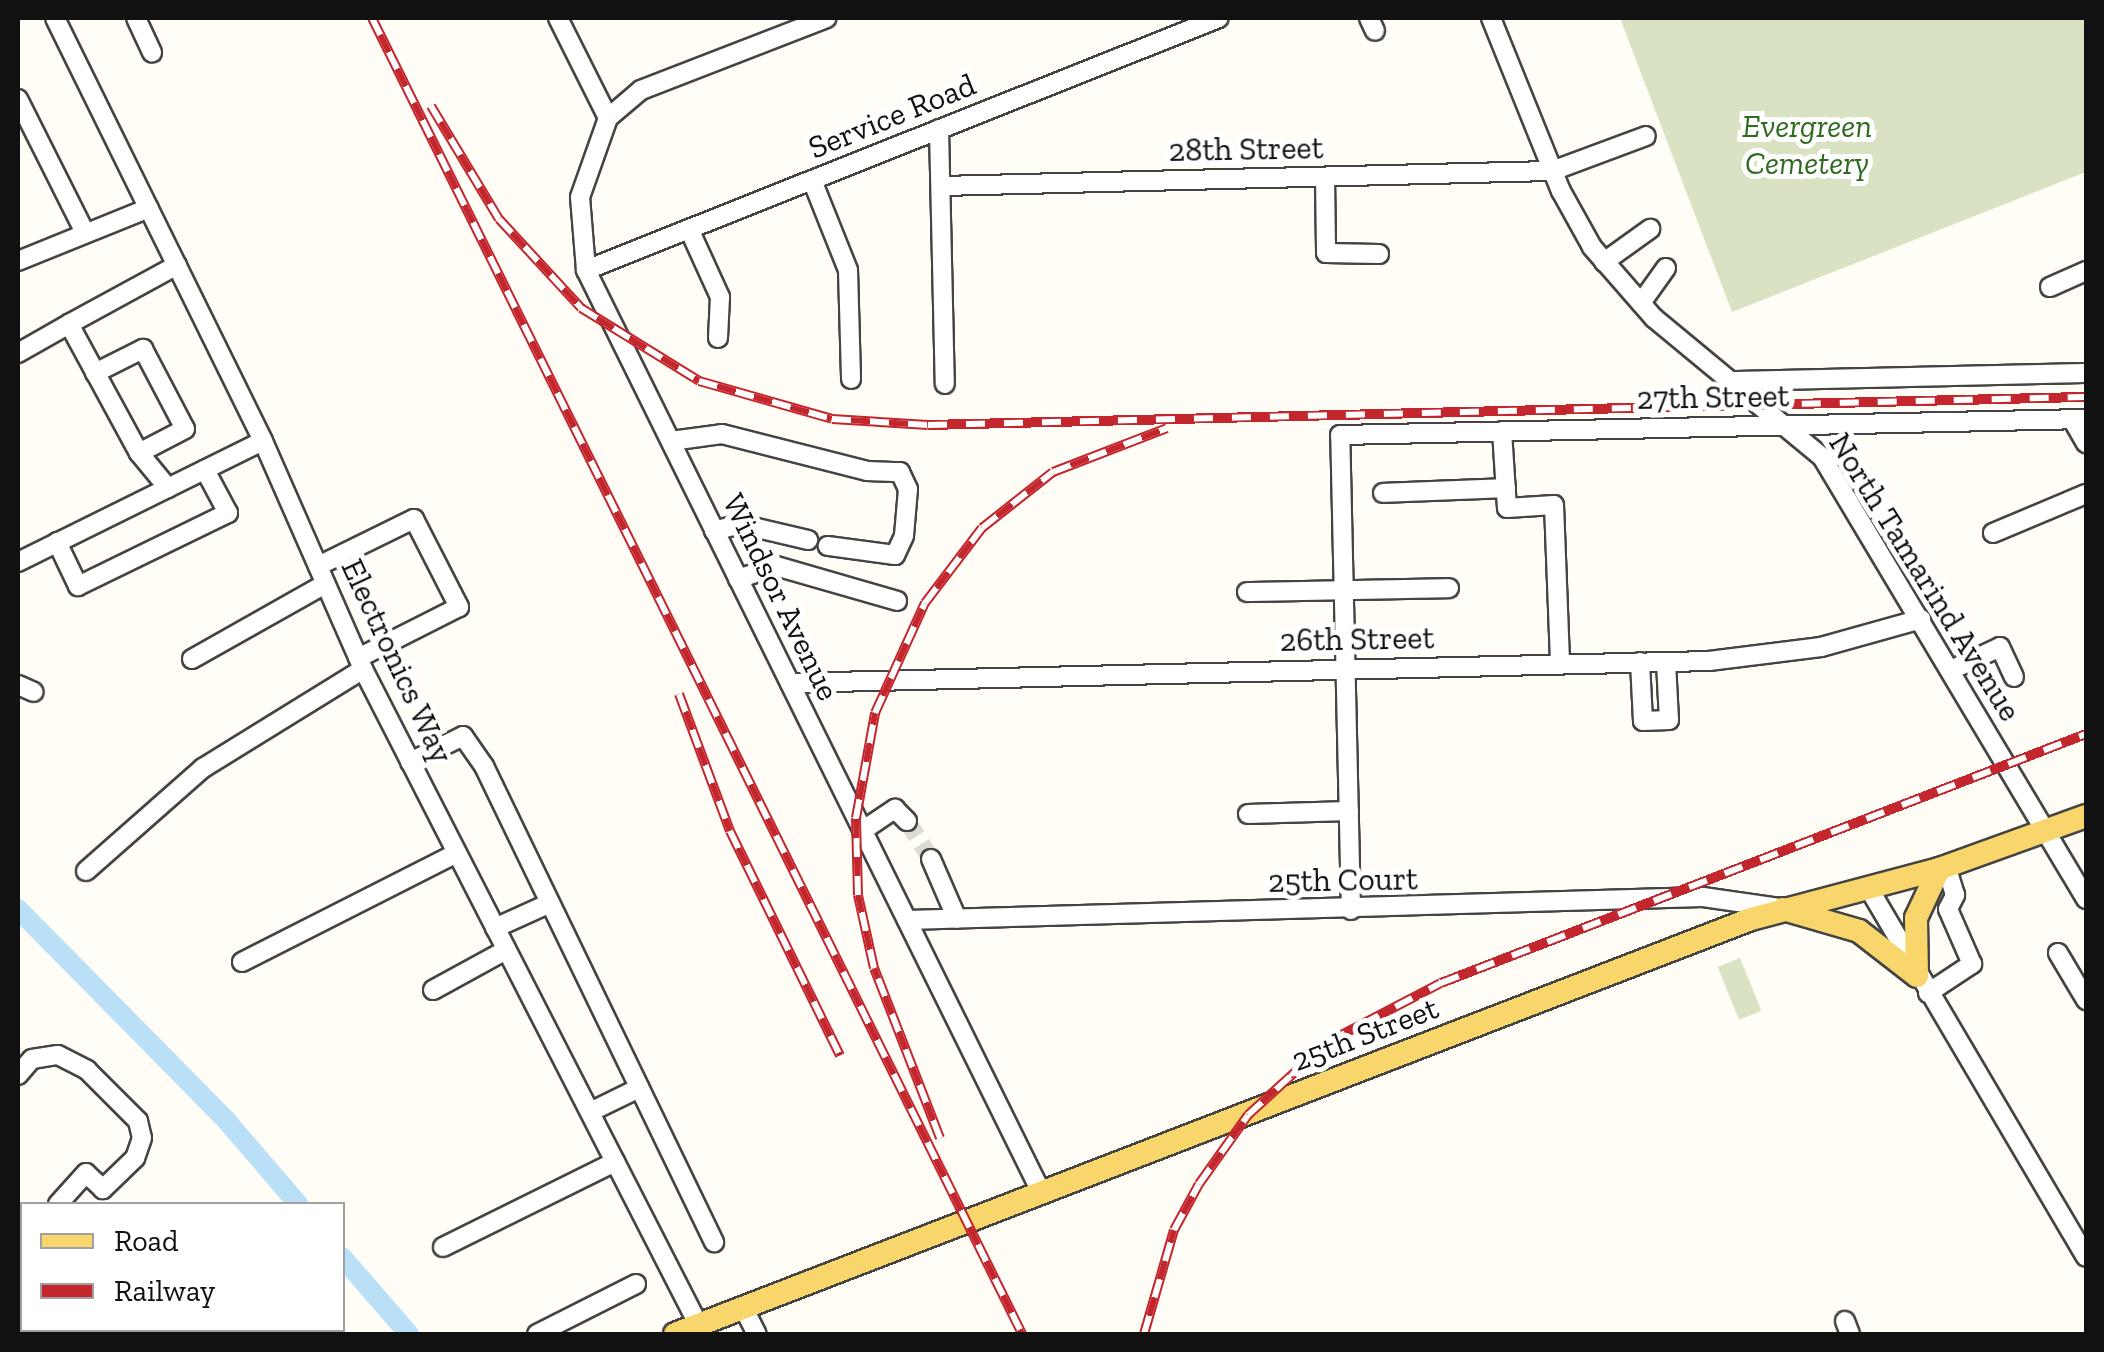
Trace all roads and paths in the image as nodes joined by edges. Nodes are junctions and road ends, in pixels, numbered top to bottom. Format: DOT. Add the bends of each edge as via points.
graph roads {
  1 [pos="55,18"];
  2 [pos="136,18"];
  3 [pos="558,18"];
  4 [pos="827,18"];
  5 [pos="1219,18"];
  6 [pos="1491,18"];
  7 [pos="152,52"];
  8 [pos="18,99"];
  9 [pos="608,118"];
  10 [pos="939,129"];
  11 [pos="1646,136"];
  12 [pos="1552,171"];
  13 [pos="1325,177"];
  14 [pos="812,180"];
  15 [pos="941,186"];
  16 [pos="148,208"];
  17 [pos="689,229"];
  18 [pos="1650,229"];
  19 [pos="84,231"];
  20 [pos="1379,254"];
  21 [pos="18,261"];
  22 [pos="1604,262"];
  23 [pos="177,265"];
  24 [pos="1666,268"];
  25 [pos="586,270"];
  26 [pos="2086,271"];
  27 [pos="2050,287"];
  28 [pos="1641,303"];
  29 [pos="69,324"];
  30 [pos="718,338"];
  31 [pos="18,352"];
  32 [pos="96,373"];
  33 [pos="2086,373"];
  34 [pos="850,380"];
  35 [pos="1734,381"];
  36 [pos="946,384"];
  37 [pos="2079,419"];
  38 [pos="1790,425"];
  39 [pos="1502,431"];
  40 [pos="264,441"];
  41 [pos="670,441"];
  42 [pos="2086,444"];
  43 [pos="139,452"];
  44 [pos="205,470"];
  45 [pos="168,488"];
  46 [pos="1506,488"];
  47 [pos="1383,494"];
  48 [pos="2086,494"];
  49 [pos="714,531"];
  50 [pos="1992,533"];
  51 [pos="808,540"];
  52 [pos="57,542"];
  53 [pos="828,546"];
  54 [pos="18,562"];
  55 [pos="322,575"];
  56 [pos="738,579"];
  57 [pos="1449,588"];
  58 [pos="1344,591"];
  59 [pos="1246,592"];
  60 [pos="897,601"];
  61 [pos="1921,618"];
  62 [pos="192,659"];
  63 [pos="1640,662"];
  64 [pos="1666,662"];
  65 [pos="360,663"];
  66 [pos="1560,664"];
  67 [pos="1346,670"];
  68 [pos="1952,670"];
  69 [pos="2014,677"];
  70 [pos="790,683"];
  71 [pos="410,762"];
  72 [pos="1349,811"];
  73 [pos="1248,814"];
  74 [pos="2086,816"];
  75 [pos="906,821"];
  76 [pos="862,831"];
  77 [pos="2047,832"];
  78 [pos="457,853"];
  79 [pos="931,859"];
  80 [pos="1942,868"];
  81 [pos="86,871"];
  82 [pos="1868,887"];
  83 [pos="2086,899"];
  84 [pos="550,903"];
  85 [pos="1779,908"];
  86 [pos="1351,910"];
  87 [pos="957,919"];
  88 [pos="907,920"];
  89 [pos="495,928"];
  90 [pos="506,950"];
  91 [pos="2058,953"];
  92 [pos="242,962"];
  93 [pos="1922,984"];
  94 [pos="433,990"];
  95 [pos="2086,1000"];
  96 [pos="18,1075"];
  97 [pos="640,1088"];
  98 [pos="590,1112"];
  99 [pos="615,1162"];
  100 [pos="1042,1194"];
  101 [pos="60,1202"];
  102 [pos="714,1242"];
  103 [pos="444,1247"];
  104 [pos="2086,1257"];
  105 [pos="636,1284"];
  106 [pos="744,1307"];
  107 [pos="698,1324"];
  108 [pos="576,1326"];
  109 [pos="537,1334"];
  110 [pos="675,1334"];
  111 [pos="756,1334"];
  1 -- 16 [label="street, Electronics Way"];
  2 -- 7 [label="street"];
  3 -- 9 [label="street"];
  4 -- 9 [label="street" via="641,90"];
  5 -- 10 [label="street, Service Road"];
  6 -- 12 [label="street, North Tamarind Avenue"];
  8 -- 19 [label="street"];
  9 -- 25 [label="street, Windsor Avenue" via="580,197"];
  10 -- 14 [label="street, Service Road"];
  10 -- 15 [label="street"];
  11 -- 12 [label="street, 28th Street"];
  12 -- 13 [label="street, 28th Street"];
  12 -- 22 [label="street, North Tamarind Avenue"];
  13 -- 15 [label="street, 28th Street"];
  13 -- 20 [label="street" via="1326,254"];
  14 -- 17 [label="street, Service Road"];
  14 -- 34 [label="street" via="848,270"];
  15 -- 36 [label="street"];
  16 -- 19 [label="street"];
  16 -- 23 [label="street, Electronics Way"];
  17 -- 25 [label="street, Service Road"];
  17 -- 30 [label="street" via="720,297"];
  18 -- 22 [label="street"];
  19 -- 21 [label="street"];
  22 -- 28 [label="street, North Tamarind Avenue"];
  23 -- 29 [label="street"];
  23 -- 40 [label="street, Electronics Way"];
  24 -- 28 [label="street"];
  25 -- 41 [label="street, Windsor Avenue"];
  26 -- 27 [label="street"];
  28 -- 35 [label="street, North Tamarind Avenue"];
  29 -- 31 [label="street"];
  29 -- 32 [label="street"];
  32 -- 43 [label="street"];
  32 -- 43 [label="street" via="143,349 184,428"];
  33 -- 35 [label="street"];
  35 -- 38 [label="street, North Tamarind Avenue"];
  37 -- 38 [label="street, 27th Street"];
  37 -- 42 [label="street"];
  38 -- 39 [label="street, 27th Street"];
  38 -- 61 [label="street, North Tamarind Avenue" via="1822,457"];
  39 -- 46 [label="street"];
  39 -- 58 [label="street, 27th Street" via="1340,435"];
  40 -- 44 [label="street"];
  40 -- 55 [label="street, Electronics Way"];
  41 -- 49 [label="street, Windsor Avenue"];
  41 -- 53 [label="street" via="722,434 866,470 900,472 908,490 904,536 895,555"];
  43 -- 45 [label="street"];
  44 -- 45 [label="street"];
  44 -- 52 [label="street" via="228,513 78,586"];
  45 -- 52 [label="street"];
  46 -- 47 [label="street"];
  46 -- 66 [label="street" via="1507,508 1554,505"];
  48 -- 50 [label="street"];
  49 -- 51 [label="street" via="740,524"];
  49 -- 56 [label="street, Windsor Avenue"];
  52 -- 54 [label="street"];
  55 -- 62 [label="street"];
  55 -- 65 [label="street, Electronics Way"];
  55 -- 65 [label="street" via="414,518 459,607"];
  56 -- 60 [label="street" via="776,566"];
  56 -- 70 [label="street, Windsor Avenue"];
  57 -- 58 [label="street"];
  58 -- 59 [label="street"];
  58 -- 67 [label="street"];
  61 -- 64 [label="street, 26th Street" via="1820,647"];
  61 -- 68 [label="street, North Tamarind Avenue"];
  63 -- 64 [label="street, 26th Street"];
  63 -- 64 [label="street" via="1643,721 1668,720"];
  63 -- 66 [label="street, 26th Street"];
  65 -- 71 [label="street, Electronics Way"];
  65 -- 81 [label="street" via="203,768"];
  66 -- 67 [label="street, 26th Street"];
  67 -- 70 [label="street, 26th Street"];
  67 -- 72 [label="street"];
  68 -- 69 [label="street" via="2000,647"];
  68 -- 77 [label="street, North Tamarind Avenue"];
  70 -- 76 [label="street, Windsor Avenue"];
  71 -- 78 [label="street, Electronics Way"];
  71 -- 84 [label="street" via="463,736"];
  72 -- 73 [label="street"];
  72 -- 86 [label="street"];
  74 -- 77 [label="main road, 25th Street"];
  75 -- 76 [label="street" via="894,809"];
  76 -- 88 [label="street, Windsor Avenue"];
  77 -- 80 [label="main road, 25th Street"];
  77 -- 83 [label="street, North Tamarind Avenue"];
  78 -- 89 [label="street, Electronics Way"];
  78 -- 92 [label="street"];
  79 -- 87 [label="street"];
  80 -- 82 [label="main road, 25th Street"];
  80 -- 93 [label="main road" via="1916,918"];
  80 -- 93 [label="street" via="1955,895 1948,909 1972,964"];
  82 -- 85 [label="main road, 25th Street"];
  82 -- 93 [label="street"];
  84 -- 89 [label="street"];
  84 -- 97 [label="street"];
  85 -- 86 [label="street, 25th Court" via="1703,896"];
  85 -- 93 [label="main road" via="1858,931"];
  85 -- 100 [label="main road, 25th Street"];
  86 -- 87 [label="street, 25th Court"];
  87 -- 88 [label="street, 25th Court"];
  88 -- 100 [label="street, Windsor Avenue"];
  89 -- 90 [label="street, Electronics Way"];
  90 -- 94 [label="street"];
  90 -- 98 [label="street, Electronics Way"];
  91 -- 95 [label="street"];
  93 -- 104 [label="street"];
  96 -- 101 [label="street" via="32,1060 58,1055 87,1070 138,1120 142,1138 135,1158 103,1189 86,1173"];
  97 -- 98 [label="street"];
  97 -- 102 [label="street"];
  98 -- 99 [label="street, Electronics Way"];
  99 -- 103 [label="street"];
  99 -- 107 [label="street, Electronics Way"];
  100 -- 106 [label="main road, 25th Street"];
  105 -- 108 [label="street"];
  106 -- 107 [label="main road, 25th Street"];
  106 -- 111 [label="street"];
  107 -- 110 [label="main road, 25th Street"];
  108 -- 109 [label="street"];
}
